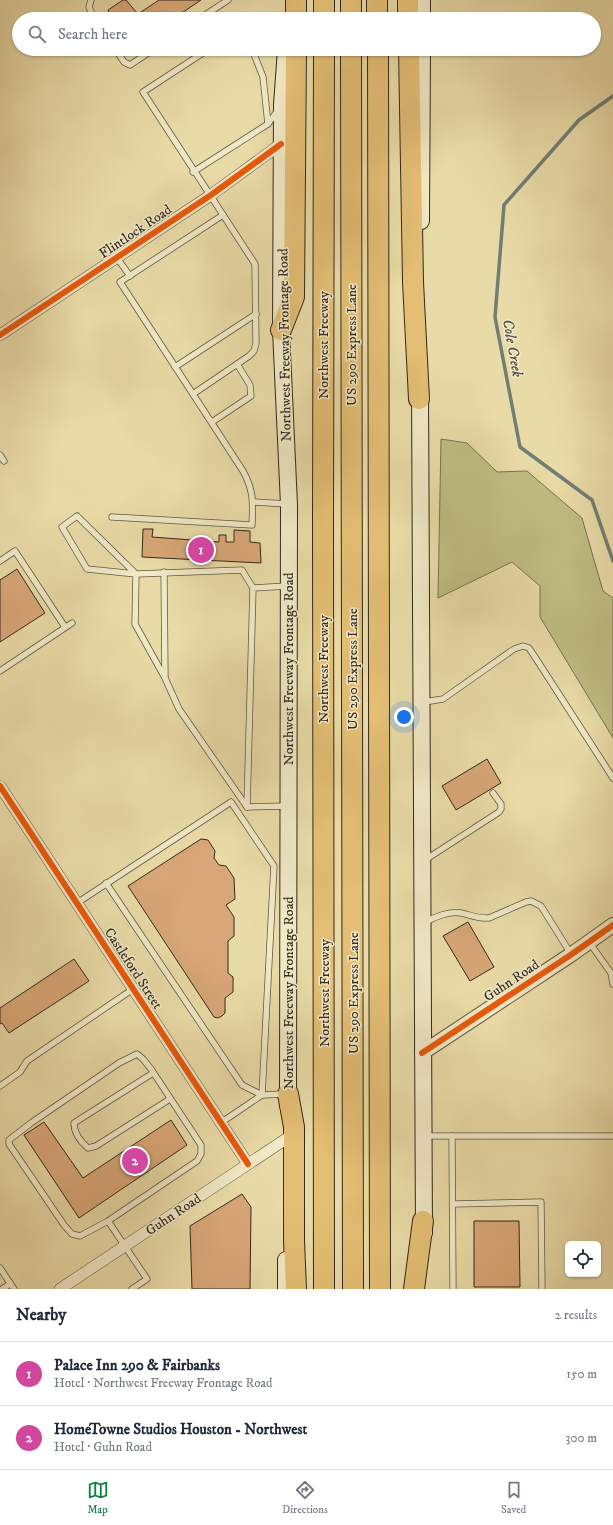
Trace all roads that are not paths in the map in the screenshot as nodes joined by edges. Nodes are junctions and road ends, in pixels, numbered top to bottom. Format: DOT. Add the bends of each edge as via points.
graph roads {
  1 [pos="91,0"];
  2 [pos="228,0"];
  3 [pos="288,0"];
  4 [pos="296,0"];
  5 [pos="324,0"];
  6 [pos="351,0"];
  7 [pos="377,0"];
  8 [pos="408,0"];
  9 [pos="422,0"];
  10 [pos="91,12"];
  11 [pos="210,12"];
  12 [pos="288,12"];
  13 [pos="296,12"];
  14 [pos="324,12"];
  15 [pos="351,12"];
  16 [pos="378,12"];
  17 [pos="408,12"];
  18 [pos="422,12"];
  19 [pos="120,56"];
  20 [pos="143,56"];
  21 [pos="198,56"];
  22 [pos="255,56"];
  23 [pos="286,56"];
  24 [pos="296,56"];
  25 [pos="324,56"];
  26 [pos="351,56"];
  27 [pos="378,56"];
  28 [pos="409,56"];
  29 [pos="422,56"];
  30 [pos="282,105"];
  31 [pos="268,124"];
  32 [pos="281,144"];
  33 [pos="194,172"];
  34 [pos="211,195"];
  35 [pos="223,214"];
  36 [pos="117,258"];
  37 [pos="130,276"];
  38 [pos="256,314"];
  39 [pos="281,330"];
  40 [pos="0,335"];
  41 [pos="237,364"];
  42 [pos="175,367"];
  43 [pos="193,394"];
  44 [pos="419,399"];
  45 [pos="212,422"];
  46 [pos="0,455"];
  47 [pos="4,461"];
  48 [pos="253,502"];
  49 [pos="289,505"];
  50 [pos="112,517"];
  51 [pos="0,561"];
  52 [pos="164,572"];
  53 [pos="136,574"];
  54 [pos="288,586"];
  55 [pos="253,588"];
  56 [pos="72,623"];
  57 [pos="65,627"];
  58 [pos="0,671"];
  59 [pos="165,678"];
  60 [pos="420,702"];
  61 [pos="613,778"];
  62 [pos="2,792"];
  63 [pos="494,793"];
  64 [pos="288,806"];
  65 [pos="247,807"];
  66 [pos="421,862"];
  67 [pos="281,870"];
  68 [pos="106,883"];
  69 [pos="77,903"];
  70 [pos="421,925"];
  71 [pos="613,925"];
  72 [pos="589,942"];
  73 [pos="572,954"];
  74 [pos="613,984"];
  75 [pos="133,988"];
  76 [pos="422,1053"];
  77 [pos="153,1073"];
  78 [pos="0,1086"];
  79 [pos="288,1094"];
  80 [pos="262,1095"];
  81 [pos="170,1098"];
  82 [pos="222,1122"];
  83 [pos="422,1136"];
  84 [pos="452,1136"];
  85 [pos="613,1136"];
  86 [pos="286,1139"];
  87 [pos="248,1164"];
  88 [pos="453,1204"];
  89 [pos="108,1221"];
  90 [pos="423,1221"];
  91 [pos="124,1246"];
  92 [pos="0,1268"];
  93 [pos="10,1284"];
  94 [pos="2,1289"];
  95 [pos="14,1289"];
  96 [pos="60,1289"];
  97 [pos="132,1289"];
  98 [pos="286,1289"];
  99 [pos="296,1289"];
  100 [pos="324,1289"];
  101 [pos="353,1289"];
  102 [pos="380,1289"];
  103 [pos="414,1289"];
  104 [pos="424,1289"];
  105 [pos="453,1289"];
  106 [pos="542,1289"];
  1 -- 10 [label="lane" via="89,7"];
  2 -- 11 [label="lane"];
  3 -- 12 [label="main road"];
  4 -- 13 [label="highway"];
  5 -- 14 [label="highway"];
  6 -- 15 [label="highway"];
  7 -- 16 [label="highway"];
  8 -- 17 [label="highway"];
  9 -- 18 [label="main road"];
  19 -- 20 [label="lane" via="124,62 130,64"];
  21 -- 33 [label="lane" via="143,92"];
  22 -- 31 [label="lane" via="263,77"];
  23 -- 30 [label="main road, Northwest Freeway Frontage Road"];
  24 -- 39 [label="highway" via="294,297"];
  25 -- 100 [label="highway, Northwest Freeway"];
  26 -- 101 [label="highway, US 290 Express Lane"];
  27 -- 102 [label="highway"];
  28 -- 44 [label="highway" via="413,282"];
  29 -- 44 [label="main road"];
  30 -- 31 [label="lane"];
  30 -- 32 [label="main road, Northwest Freeway Frontage Road"];
  31 -- 33 [label="lane"];
  32 -- 34 [label="street, Flintlock Road"];
  32 -- 39 [label="main road, Northwest Freeway Frontage Road"];
  33 -- 34 [label="lane"];
  34 -- 35 [label="lane"];
  34 -- 36 [label="street, Flintlock Road"];
  35 -- 37 [label="lane"];
  35 -- 38 [label="lane" via="254,264"];
  36 -- 37 [label="lane"];
  36 -- 40 [label="street, Flintlock Road"];
  37 -- 42 [label="lane" via="120,282"];
  38 -- 41 [label="lane" via="254,351"];
  38 -- 42 [label="lane"];
  39 -- 49 [label="main road, Northwest Freeway Frontage Road"];
  41 -- 43 [label="lane"];
  41 -- 45 [label="lane" via="250,384 251,396"];
  42 -- 43 [label="lane"];
  43 -- 45 [label="lane"];
  44 -- 60 [label="main road"];
  45 -- 48 [label="lane" via="248,480"];
  46 -- 47 [label="lane"];
  48 -- 49 [label="lane"];
  48 -- 50 [label="lane" via="252,525"];
  49 -- 54 [label="main road, Northwest Freeway Frontage Road"];
  51 -- 57 [label="lane" via="15,551"];
  52 -- 53 [label="lane"];
  52 -- 55 [label="lane" via="242,570"];
  52 -- 59 [label="lane"];
  53 -- 53 [label="lane" via="77,516 62,527 87,569"];
  53 -- 59 [label="lane" via="135,624"];
  54 -- 55 [label="lane"];
  54 -- 64 [label="main road, Northwest Freeway Frontage Road"];
  55 -- 65 [label="lane"];
  56 -- 57 [label="lane"];
  57 -- 58 [label="lane"];
  59 -- 65 [label="lane" via="179,709"];
  60 -- 61 [label="lane" via="443,699 514,649 524,646 529,648"];
  60 -- 66 [label="main road"];
  62 -- 69 [label="street, Castleford Street"];
  63 -- 66 [label="lane" via="501,804 499,812"];
  64 -- 65 [label="lane"];
  64 -- 67 [label="main road, Northwest Freeway Frontage Road"];
  66 -- 70 [label="main road"];
  67 -- 68 [label="lane" via="231,802"];
  67 -- 79 [label="main road, Northwest Freeway Frontage Road"];
  67 -- 80 [label="lane"];
  68 -- 69 [label="lane"];
  68 -- 80 [label="lane" via="242,1085"];
  69 -- 75 [label="street, Castleford Street"];
  70 -- 73 [label="lane" via="433,917 456,912 475,918 489,918 531,901 541,906"];
  70 -- 76 [label="main road"];
  71 -- 72 [label="street, Guhn Road"];
  72 -- 73 [label="street, Guhn Road"];
  72 -- 74 [label="lane" via="611,973"];
  73 -- 76 [label="street, Guhn Road"];
  75 -- 78 [label="lane" via="27,1061 20,1072"];
  75 -- 82 [label="street, Castleford Street"];
  76 -- 83 [label="main road"];
  77 -- 81 [label="lane"];
  77 -- 81 [label="lane" via="74,1123 81,1142 88,1148 96,1146"];
  77 -- 89 [label="lane" via="143,1058 137,1054 130,1056 21,1129 9,1140 9,1144 72,1234 80,1236"];
  79 -- 80 [label="lane"];
  79 -- 86 [label="main road, Northwest Freeway Frontage Road"];
  79 -- 99 [label="highway" via="294,1127"];
  80 -- 82 [label="lane"];
  81 -- 89 [label="lane" via="202,1145 201,1154 197,1161"];
  82 -- 87 [label="street, Castleford Street"];
  83 -- 84 [label="lane"];
  83 -- 90 [label="main road"];
  84 -- 85 [label="lane"];
  84 -- 88 [label="lane"];
  86 -- 87 [label="street, Guhn Road"];
  86 -- 98 [label="main road, Northwest Freeway Frontage Road"];
  87 -- 91 [label="street, Guhn Road"];
  88 -- 105 [label="lane"];
  88 -- 106 [label="lane" via="542,1202"];
  89 -- 91 [label="lane"];
  90 -- 103 [label="highway"];
  90 -- 104 [label="main road"];
  91 -- 96 [label="street, Guhn Road"];
  91 -- 97 [label="lane" via="147,1279"];
  92 -- 93 [label="lane"];
  93 -- 94 [label="lane"];
  93 -- 95 [label="lane"];
}
